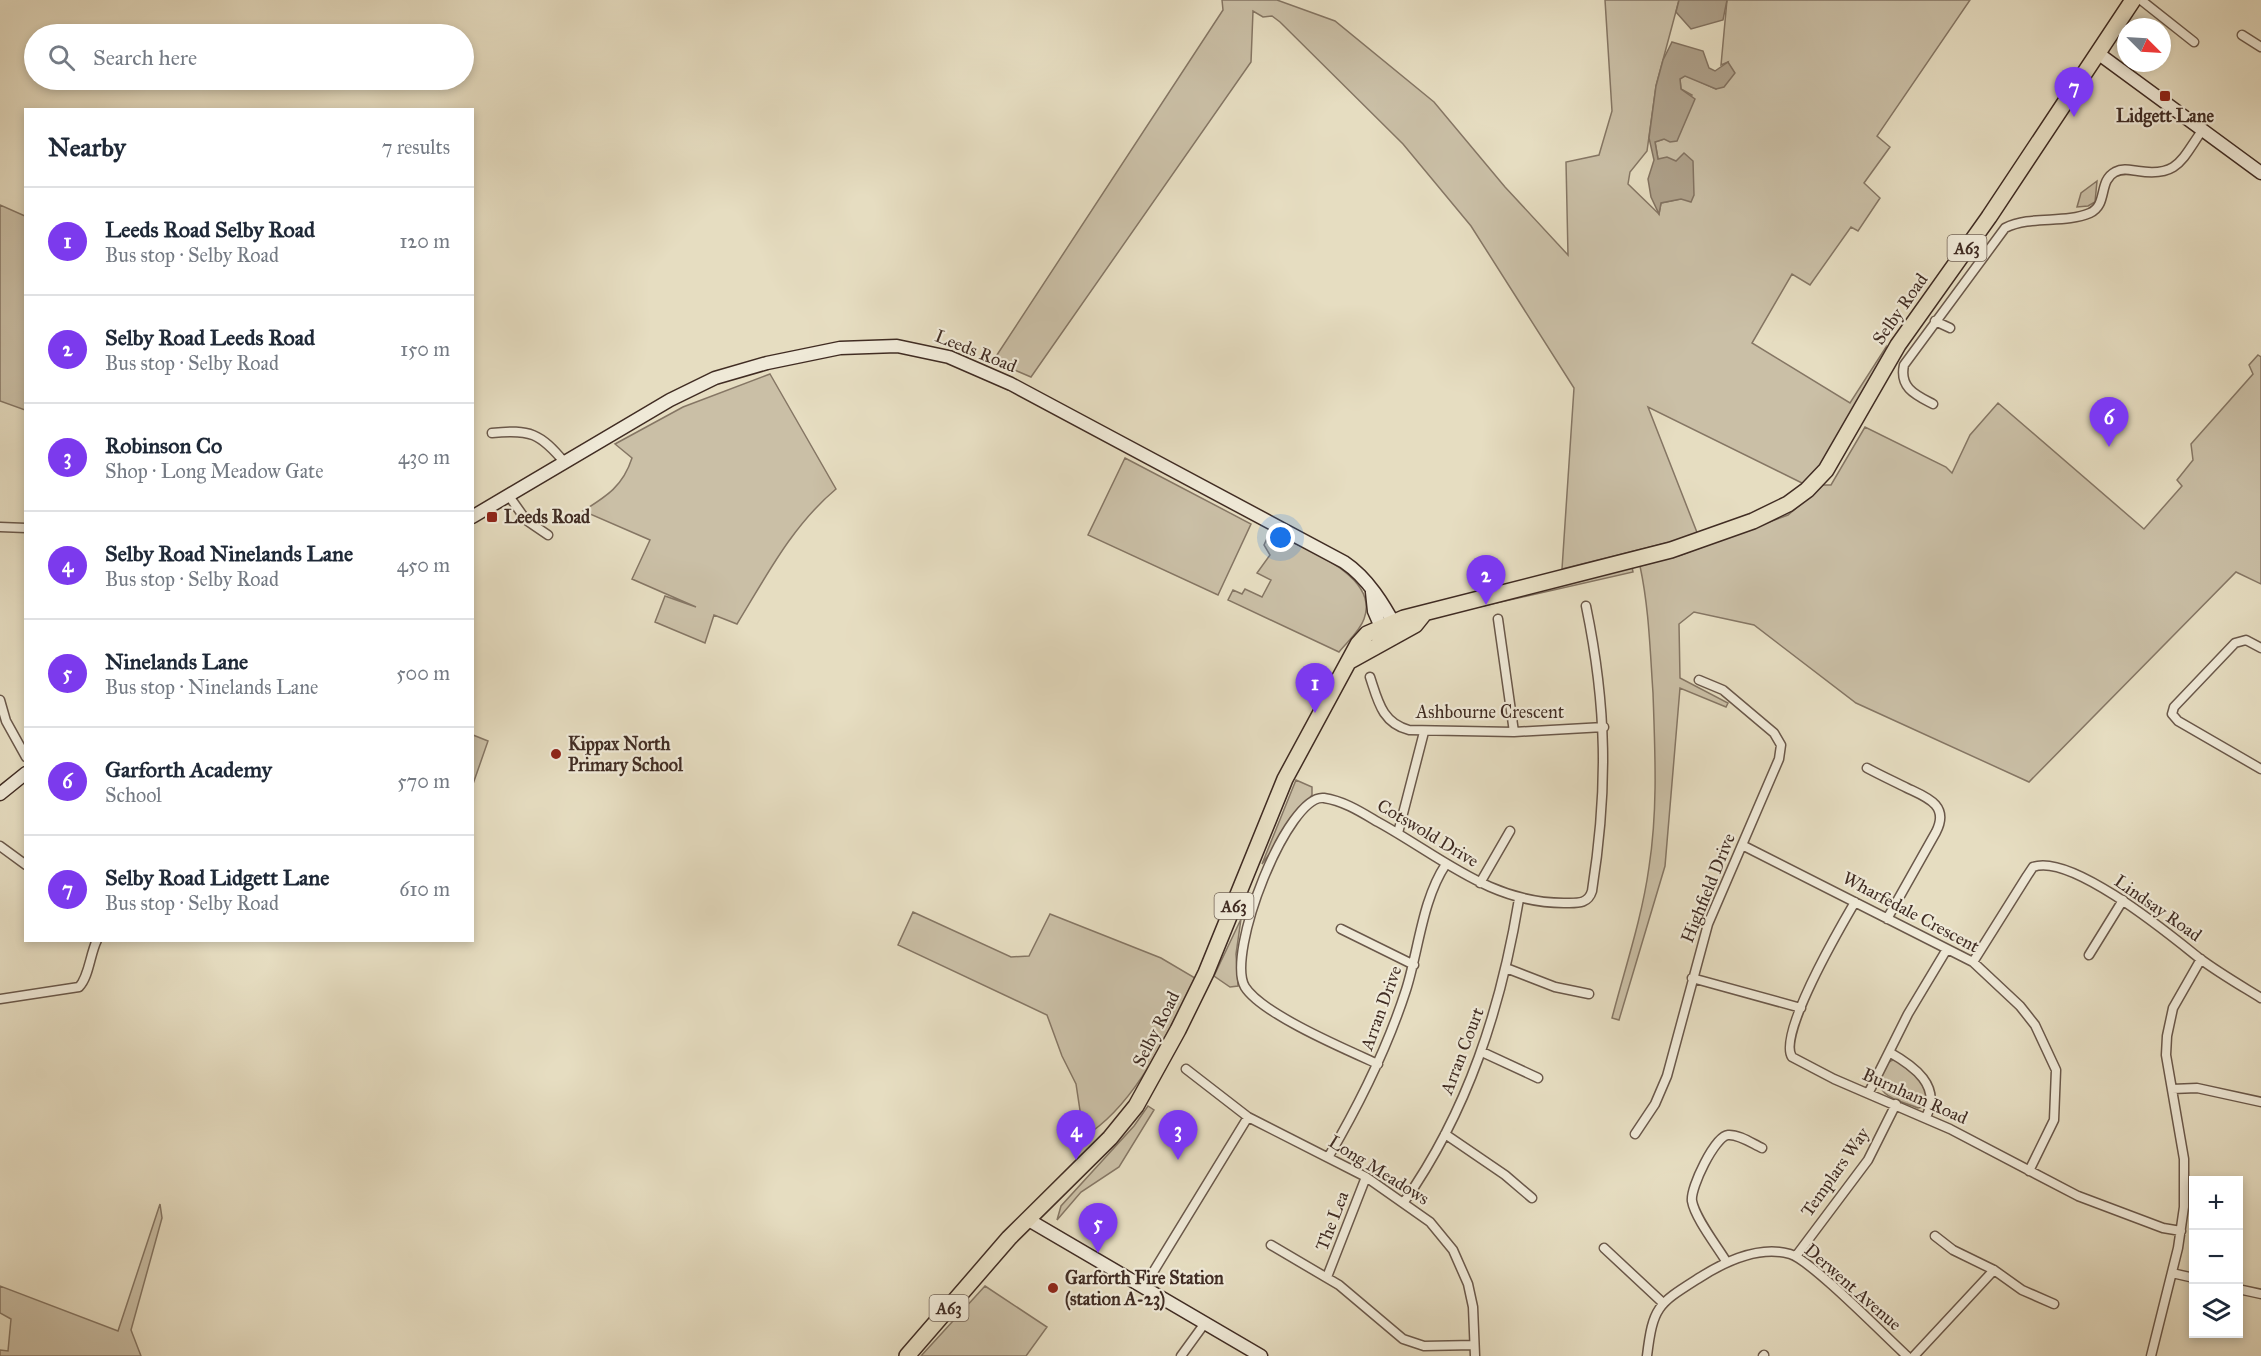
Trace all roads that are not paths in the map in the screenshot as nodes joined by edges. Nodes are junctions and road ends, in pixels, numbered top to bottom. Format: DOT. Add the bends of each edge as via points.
graph roads {
  1 [pos="2133,0"];
  2 [pos="2141,0"];
  3 [pos="2242,35"];
  4 [pos="2194,42"];
  5 [pos="2261,47"];
  6 [pos="2098,54"];
  7 [pos="2201,132"];
  8 [pos="2261,173"];
  9 [pos="1935,321"];
  10 [pos="1950,328"];
  11 [pos="1933,404"];
  12 [pos="492,434"];
  13 [pos="565,463"];
  14 [pos="509,496"];
  15 [pos="474,517"];
  16 [pos="0,527"];
  17 [pos="24,528"];
  18 [pos="548,535"];
  19 [pos="1586,606"];
  20 [pos="1498,619"];
  21 [pos="1390,630"];
  22 [pos="2261,648"];
  23 [pos="1370,677"];
  24 [pos="1700,680"];
  25 [pos="0,700"];
  26 [pos="1604,727"];
  27 [pos="1425,732"];
  28 [pos="1515,732"];
  29 [pos="24,753"];
  30 [pos="1868,768"];
  31 [pos="2261,769"];
  32 [pos="24,775"];
  33 [pos="0,794"];
  34 [pos="1510,831"];
  35 [pos="1398,833"];
  36 [pos="1743,845"];
  37 [pos="0,846"];
  38 [pos="24,864"];
  39 [pos="1446,864"];
  40 [pos="1480,883"];
  41 [pos="1519,899"];
  42 [pos="2123,900"];
  43 [pos="1855,902"];
  44 [pos="1887,919"];
  45 [pos="1341,929"];
  46 [pos="96,942"];
  47 [pos="1947,949"];
  48 [pos="2089,955"];
  49 [pos="2201,959"];
  50 [pos="1973,962"];
  51 [pos="1414,965"];
  52 [pos="1506,968"];
  53 [pos="1692,978"];
  54 [pos="1589,994"];
  55 [pos="2261,998"];
  56 [pos="0,999"];
  57 [pos="1801,1008"];
  58 [pos="1482,1052"];
  59 [pos="1889,1052"];
  60 [pos="1378,1064"];
  61 [pos="1186,1069"];
  62 [pos="1538,1078"];
  63 [pos="2172,1089"];
  64 [pos="1869,1092"];
  65 [pos="2261,1102"];
  66 [pos="1896,1104"];
  67 [pos="1248,1117"];
  68 [pos="1926,1117"];
  69 [pos="1445,1134"];
  70 [pos="1635,1134"];
  71 [pos="1762,1149"];
  72 [pos="1329,1156"];
  73 [pos="2029,1171"];
  74 [pos="1366,1177"];
  75 [pos="1532,1198"];
  76 [pos="1404,1202"];
  77 [pos="1027,1219"];
  78 [pos="2181,1231"];
  79 [pos="1935,1236"];
  80 [pos="1271,1245"];
  81 [pos="1604,1248"];
  82 [pos="1796,1256"];
  83 [pos="1726,1261"];
  84 [pos="1994,1270"];
  85 [pos="2172,1273"];
  86 [pos="1327,1277"];
  87 [pos="2189,1277"];
  88 [pos="1144,1287"];
  89 [pos="2243,1290"];
  90 [pos="2261,1294"];
  91 [pos="1663,1303"];
  92 [pos="2054,1304"];
  93 [pos="1205,1323"];
  94 [pos="1474,1345"];
  95 [pos="2154,1355"];
  96 [pos="907,1356"];
  97 [pos="1181,1356"];
  98 [pos="1261,1356"];
  99 [pos="1474,1356"];
  100 [pos="1647,1356"];
  101 [pos="1907,1356"];
  102 [pos="1914,1356"];
  1 -- 6 [label="highway, Selby Road / A63"];
  2 -- 4 [label="street"];
  3 -- 5 [label="street"];
  6 -- 7 [label="main road"];
  6 -- 21 [label="highway, Selby Road / A63" via="1898,345 1826,470 1807,490 1753,520 1671,550 1498,592 1423,615 1415,625"];
  7 -- 8 [label="main road"];
  7 -- 9 [label="street" via="2180,163 2169,171 2156,174 2123,170 2110,176 2101,202 2093,211 2005,228"];
  9 -- 10 [label="street"];
  9 -- 11 [label="street" via="1902,372 1906,387"];
  12 -- 13 [label="street" via="532,434 545,441"];
  13 -- 14 [label="main road, Leeds Road"];
  13 -- 21 [label="main road, Leeds Road" via="685,392 739,369 857,345 916,348 957,360 1011,384 1339,559 1359,574 1372,592 1372,606"];
  14 -- 15 [label="main road, Leeds Road"];
  14 -- 18 [label="street" via="526,520"];
  16 -- 17 [label="street"];
  19 -- 26 [label="street, Cotswold Drive"];
  20 -- 28 [label="street"];
  21 -- 77 [label="highway, Selby Road / A63" via="1367,634 1329,694 1289,770 1206,973 1146,1090 1118,1129"];
  22 -- 31 [label="street" via="2246,640 2238,641 2172,710 2175,719"];
  23 -- 27 [label="street, Ashbourne Crescent" via="1380,710 1390,721 1402,728"];
  24 -- 36 [label="street, Highfield Drive" via="1723,690 1774,733 1781,745 1773,775"];
  25 -- 29 [label="street" via="6,721"];
  26 -- 28 [label="street, Ashbourne Crescent"];
  26 -- 41 [label="street, Cotswold Drive" via="1600,837 1591,896 1580,903"];
  27 -- 28 [label="street, Ashbourne Crescent"];
  27 -- 35 [label="street"];
  30 -- 44 [label="street" via="1932,800 1940,811 1936,832"];
  32 -- 33 [label="main road"];
  34 -- 40 [label="street"];
  35 -- 39 [label="street, Cotswold Drive"];
  35 -- 60 [label="street, Cotswold Drive" via="1341,803 1321,798 1311,801 1286,835 1264,876 1241,957 1244,985 1256,998 1304,1029"];
  36 -- 43 [label="street, Wharfedale Crescent"];
  36 -- 53 [label="street, Highfield Drive" via="1710,918"];
  37 -- 38 [label="street"];
  39 -- 40 [label="street, Cotswold Drive"];
  39 -- 51 [label="street, Arran Drive" via="1430,898"];
  40 -- 41 [label="street, Cotswold Drive"];
  41 -- 52 [label="street, Arran Court"];
  42 -- 48 [label="street"];
  42 -- 49 [label="street, Lindsay Road"];
  42 -- 50 [label="street, Lindsay Road" via="2058,868 2033,867"];
  43 -- 44 [label="street, Wharfedale Crescent"];
  43 -- 57 [label="street, Burnham Road"];
  44 -- 47 [label="street, Wharfedale Crescent"];
  45 -- 51 [label="street"];
  46 -- 56 [label="street" via="79,987"];
  47 -- 50 [label="street, Wharfedale Crescent"];
  47 -- 59 [label="street"];
  49 -- 55 [label="street, Lindsay Road"];
  49 -- 63 [label="street" via="2179,994 2168,1026 2166,1055"];
  50 -- 73 [label="street, Wharfedale Crescent" via="2006,990 2036,1025 2056,1070 2054,1120"];
  51 -- 60 [label="street, Arran Drive"];
  52 -- 54 [label="street" via="1555,987"];
  52 -- 58 [label="street, Arran Court"];
  53 -- 57 [label="street"];
  53 -- 70 [label="street, Highfield Drive" via="1667,1076 1655,1104"];
  57 -- 64 [label="street, Burnham Road" via="1789,1043 1792,1057"];
  58 -- 62 [label="street"];
  58 -- 69 [label="street, Arran Court"];
  59 -- 64 [label="street"];
  59 -- 68 [label="street" via="1912,1066 1926,1082 1932,1099"];
  60 -- 72 [label="street, Arran Drive"];
  61 -- 67 [label="street, Long Meadows"];
  63 -- 65 [label="street" via="2197,1088"];
  63 -- 78 [label="street" via="2184,1159"];
  64 -- 66 [label="street, Burnham Road"];
  66 -- 68 [label="street, Burnham Road"];
  66 -- 82 [label="street, Templars Way" via="1868,1160"];
  67 -- 72 [label="street, Long Meadows"];
  67 -- 88 [label="street"];
  68 -- 73 [label="street, Burnham Road"];
  69 -- 75 [label="street"];
  69 -- 76 [label="street, Arran Court"];
  71 -- 83 [label="street" via="1735,1136 1719,1139 1694,1188 1694,1208"];
  72 -- 74 [label="street, Long Meadows"];
  73 -- 78 [label="street, Burnham Road" via="2078,1196"];
  74 -- 76 [label="street, Long Meadows"];
  74 -- 86 [label="street, The Lea"];
  76 -- 94 [label="street, Long Meadows" via="1438,1231 1459,1261 1471,1295"];
  77 -- 88 [label="main road"];
  77 -- 96 [label="highway, Selby Road / A63"];
  78 -- 85 [label="street"];
  79 -- 84 [label="street" via="1953,1250"];
  80 -- 86 [label="street"];
  81 -- 91 [label="street"];
  82 -- 83 [label="street, Derwent Avenue" via="1763,1252"];
  82 -- 101 [label="street, Derwent Avenue"];
  83 -- 91 [label="street, Derwent Avenue"];
  84 -- 92 [label="street" via="2022,1290"];
  84 -- 102 [label="street"];
  85 -- 87 [label="street"];
  85 -- 95 [label="street"];
  86 -- 94 [label="street" via="1403,1339 1425,1346"];
  88 -- 93 [label="main road"];
  89 -- 90 [label="street"];
  91 -- 100 [label="street, Derwent Avenue" via="1650,1326"];
  93 -- 97 [label="street"];
  93 -- 98 [label="main road"];
  94 -- 99 [label="street, Long Meadows"];
}
